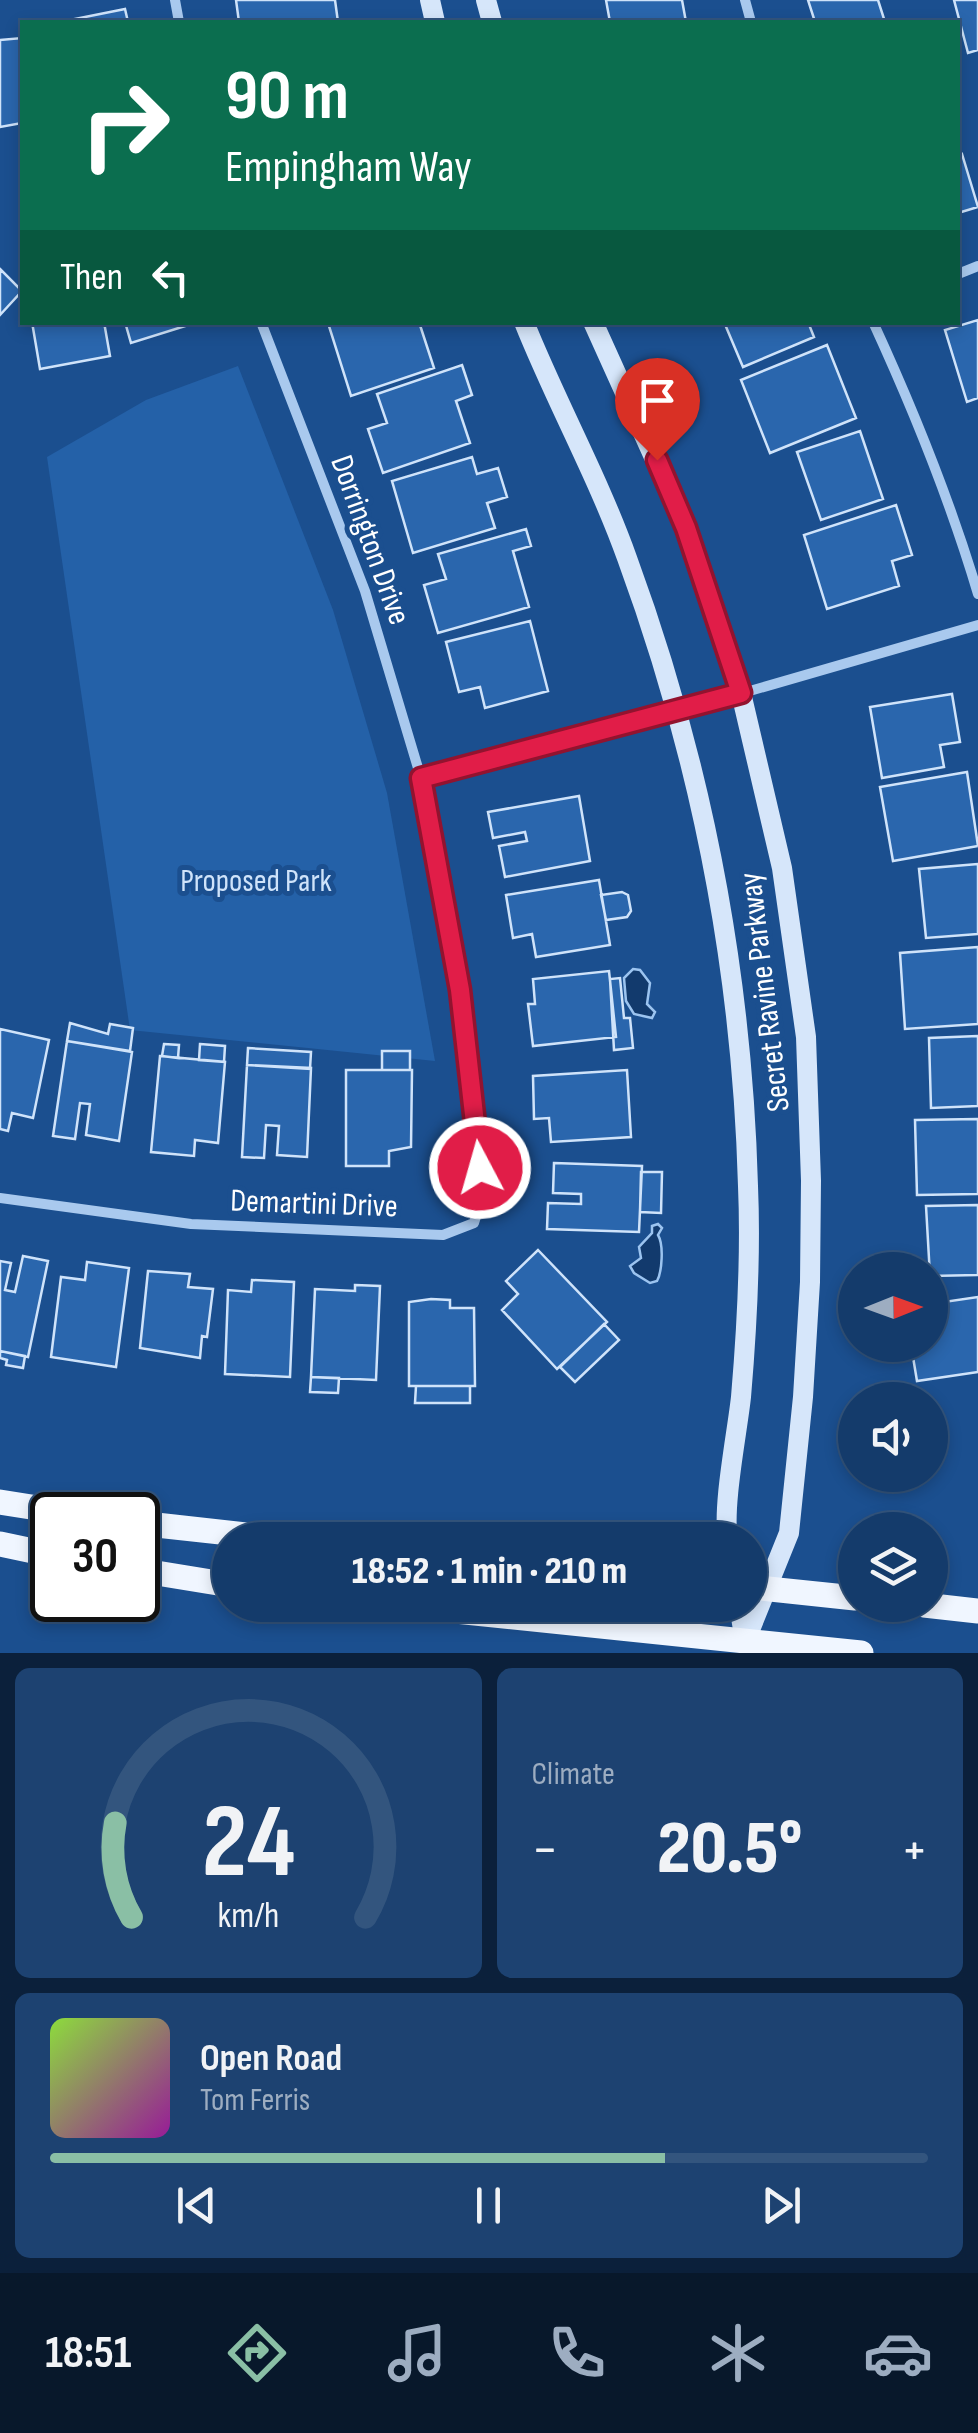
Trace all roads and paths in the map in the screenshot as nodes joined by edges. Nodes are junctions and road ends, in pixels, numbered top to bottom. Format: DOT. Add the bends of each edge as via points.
graph roads {
  1 [pos="261,325"];
  2 [pos="525,325"];
  3 [pos="594,325"];
  4 [pos="874,325"];
  5 [pos="978,594"];
  6 [pos="978,625"];
  7 [pos="741,693"];
  8 [pos="676,712"];
  9 [pos="421,778"];
  10 [pos="0,1198"];
  11 [pos="0,1502"];
  12 [pos="30,1507"];
  13 [pos="729,1522"];
  14 [pos="160,1525"];
  15 [pos="212,1531"];
  16 [pos="0,1544"];
  17 [pos="30,1550"];
  18 [pos="767,1572"];
  19 [pos="160,1574"];
  20 [pos="212,1582"];
  21 [pos="767,1589"];
  22 [pos="838,1596"];
  23 [pos="948,1607"];
  24 [pos="978,1610"];
  25 [pos="537,1622"];
  26 [pos="740,1622"];
  27 [pos="750,1622"];
  28 [pos="744,1647"];
  29 [pos="862,1653"];
  1 -- 9 [label="street, Dorrington Drive" via="365,591"];
  2 -- 8 [label="main road, Secret Ravine Parkway" via="626,553"];
  3 -- 7 [label="main road, Secret Ravine Parkway" via="686,528"];
  4 -- 5 [label="street" via="929,447"];
  6 -- 7 [label="street"];
  7 -- 8 [label="street"];
  7 -- 18 [label="main road, Secret Ravine Parkway" via="791,920 810,1110 803,1397 789,1533"];
  8 -- 9 [label="street"];
  8 -- 13 [label="main road, Secret Ravine Parkway" via="696,778 732,964 748,1184 749,1282"];
  9 -- 10 [label="street, Demartini Drive" via="470,1068 483,1194 474,1223 443,1235 258,1228"];
  11 -- 12 [label="main road"];
  14 -- 15 [label="main road"];
  16 -- 17 [label="main road"];
  19 -- 20 [label="main road"];
  21 -- 22 [label="main road"];
  23 -- 24 [label="main road"];
  25 -- 28 [label="main road"];
  26 -- 28 [label="main road"];
  27 -- 28 [label="main road, Secret Ravine Parkway"];
  28 -- 29 [label="main road"];
}
